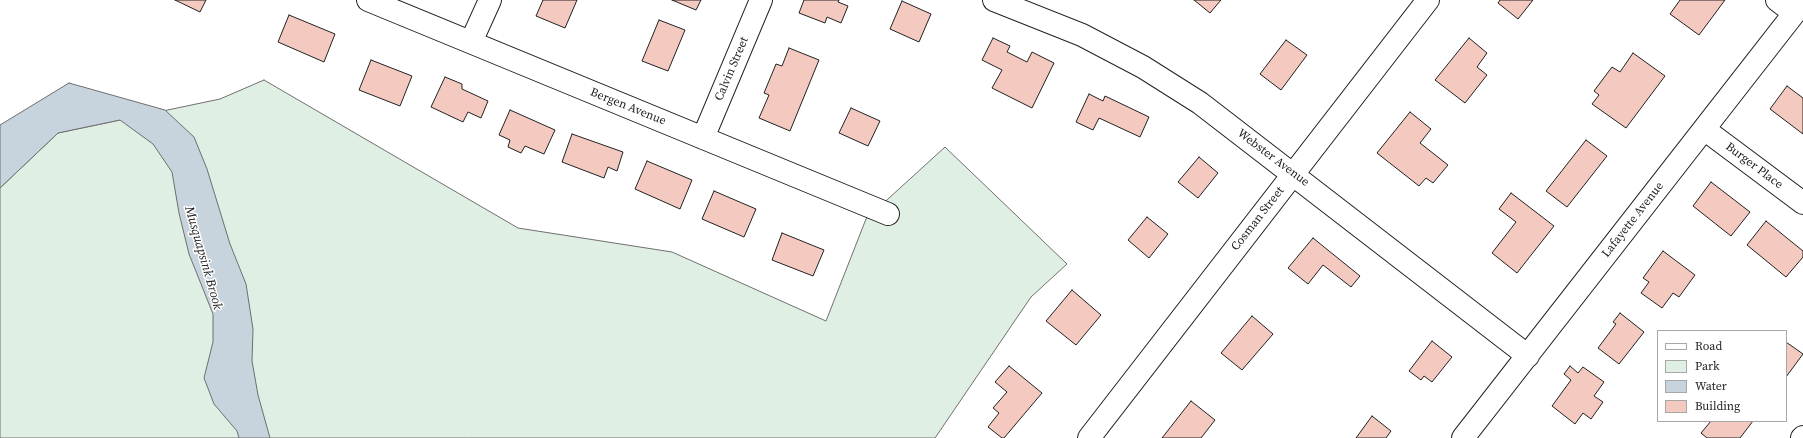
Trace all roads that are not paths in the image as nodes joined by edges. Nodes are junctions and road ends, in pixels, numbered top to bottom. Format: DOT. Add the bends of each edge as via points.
graph roads {
  1 [pos="368,0"];
  2 [pos="490,0"];
  3 [pos="761,0"];
  4 [pos="994,0"];
  5 [pos="1428,0"];
  6 [pos="1777,0"];
  7 [pos="1798,8"];
  8 [pos="471,42"];
  9 [pos="1704,129"];
  10 [pos="703,138"];
  11 [pos="1293,174"];
  12 [pos="1803,203"];
  13 [pos="888,214"];
  14 [pos="1528,356"];
  15 [pos="1088,438"];
  16 [pos="1464,438"];
  1 -- 8 [label="street, Bergen Avenue"];
  2 -- 8 [label="street"];
  3 -- 10 [label="street, Calvin Street"];
  4 -- 11 [label="street, Webster Avenue" via="1082,35 1143,67 1200,103"];
  5 -- 11 [label="street, Cosman Street"];
  6 -- 7 [label="street"];
  7 -- 9 [label="street, Lafayette Avenue"];
  8 -- 10 [label="street, Bergen Avenue"];
  9 -- 12 [label="street, Burger Place"];
  9 -- 14 [label="street, Lafayette Avenue"];
  10 -- 13 [label="street, Bergen Avenue"];
  11 -- 14 [label="street, Webster Avenue"];
  11 -- 15 [label="street, Cosman Street"];
  14 -- 16 [label="street, Lafayette Avenue"];
}
